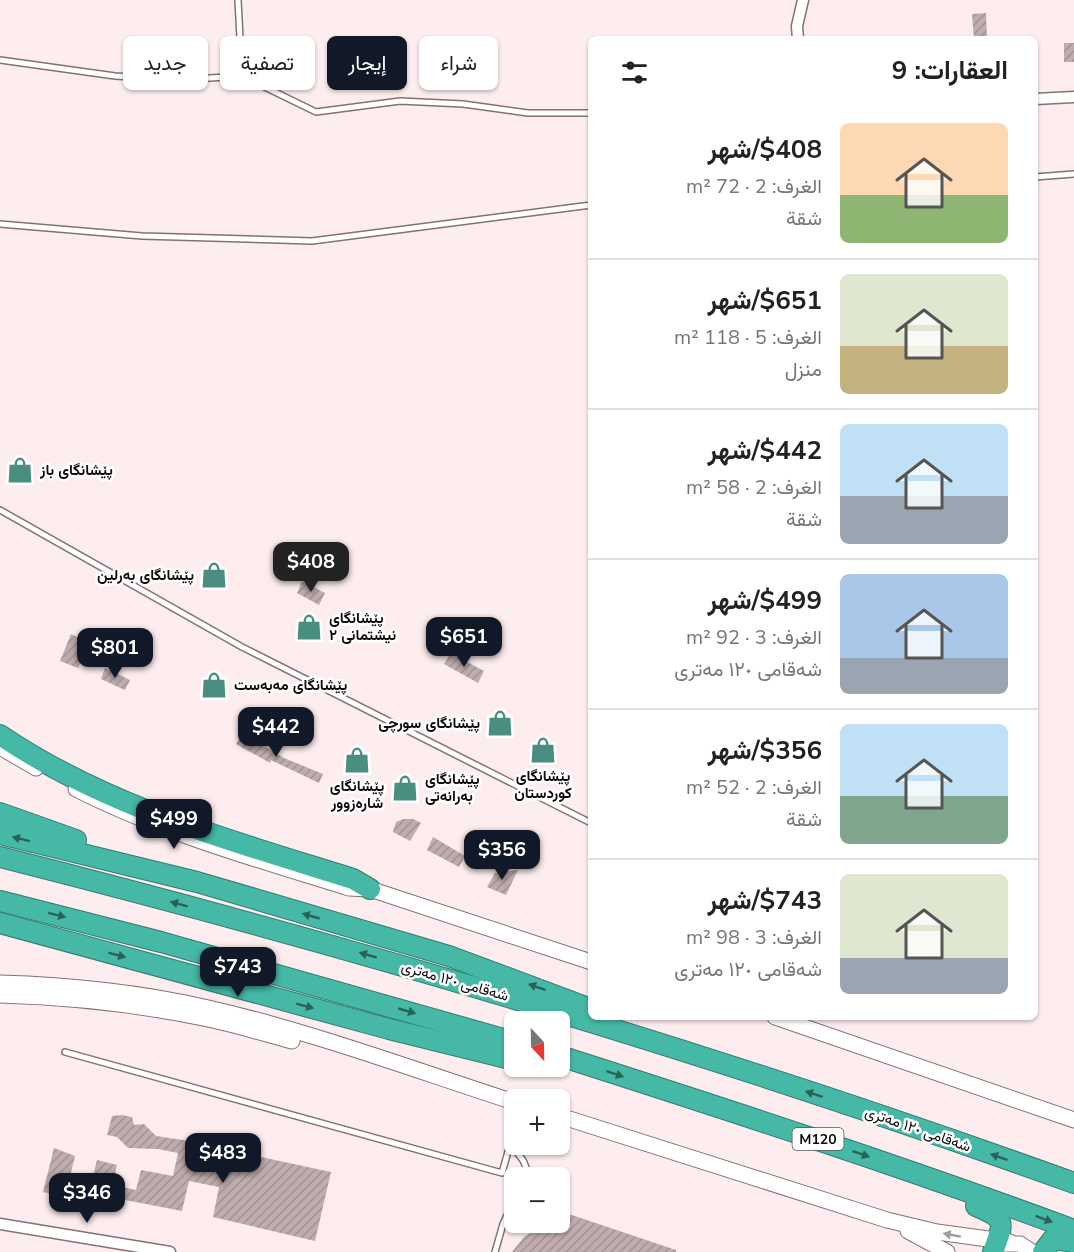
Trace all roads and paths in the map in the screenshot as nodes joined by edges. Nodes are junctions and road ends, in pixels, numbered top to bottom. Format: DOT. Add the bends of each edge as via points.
graph roads {
  1 [pos="238,0"];
  2 [pos="803,0"];
  3 [pos="240,36"];
  4 [pos="798,36"];
  5 [pos="0,60"];
  6 [pos="220,77"];
  7 [pos="271,90"];
  8 [pos="1074,97"];
  9 [pos="1038,99"];
  10 [pos="588,113"];
  11 [pos="1074,174"];
  12 [pos="1038,177"];
  13 [pos="588,205"];
  14 [pos="0,224"];
  15 [pos="0,510"];
  16 [pos="0,735"];
  17 [pos="0,747"];
  18 [pos="0,813"];
  19 [pos="588,821"];
  20 [pos="0,834"];
  21 [pos="0,857"];
  22 [pos="197,882"];
  23 [pos="370,890"];
  24 [pos="0,901"];
  25 [pos="0,923"];
  26 [pos="588,961"];
  27 [pos="0,983"];
  28 [pos="0,995"];
  29 [pos="588,1008"];
  30 [pos="613,1020"];
  31 [pos="784,1020"];
  32 [pos="642,1037"];
  33 [pos="504,1039"];
  34 [pos="65,1052"];
  35 [pos="504,1058"];
  36 [pos="570,1059"];
  37 [pos="570,1065"];
  38 [pos="587,1065"];
  39 [pos="461,1084"];
  40 [pos="504,1099"];
  41 [pos="570,1119"];
  42 [pos="1071,1120"];
  43 [pos="507,1155"];
  44 [pos="1040,1171"];
  45 [pos="914,1172"];
  46 [pos="1074,1173"];
  47 [pos="1074,1183"];
  48 [pos="887,1220"];
  49 [pos="504,1222"];
  50 [pos="0,1224"];
  51 [pos="1074,1230"];
  52 [pos="1074,1242"];
  53 [pos="997,1243"];
  54 [pos="1037,1251"];
  55 [pos="170,1252"];
  56 [pos="495,1252"];
  57 [pos="946,1252"];
  1 -- 3 [label="lane"];
  2 -- 4 [label="street"];
  5 -- 6 [label="lane" via="115,76 178,80"];
  7 -- 10 [label="lane" via="316,112 400,101 528,113"];
  8 -- 9 [label="street"];
  11 -- 12 [label="lane"];
  13 -- 14 [label="lane" via="312,241 142,236"];
  15 -- 19 [label="lane" via="242,647"];
  16 -- 23 [label="highway" via="70,775 159,816 352,879"];
  17 -- 23 [label="street" via="146,823 349,888"];
  18 -- 22 [label="highway"];
  22 -- 20 [label="highway, one-way"];
  32 -- 21 [label="highway, شەقامی ١٢٠ مەتری, one-way" via="307,938"];
  29 -- 22 [label="highway, one-way" via="449,956"];
  23 -- 26 [label="street"];
  24 -- 33 [label="highway, one-way" via="161,942"];
  25 -- 35 [label="highway, one-way"];
  27 -- 39 [label="street" via="95,989 202,1006"];
  28 -- 39 [label="street" via="97,1000 204,1018"];
  30 -- 32 [label="highway"];
  31 -- 42 [label="street"];
  44 -- 32 [label="highway, شەقامی ١٢٠ مەتری, one-way"];
  34 -- 43 [label="lane" via="502,1173"];
  36 -- 38 [label="highway, M120"];
  37 -- 38 [label="highway"];
  38 -- 45 [label="highway, M120, one-way"];
  39 -- 40 [label="street"];
  41 -- 48 [label="street"];
  44 -- 46 [label="highway"];
  44 -- 47 [label="highway, شەقامی ١٢٠ مەتری"];
  45 -- 51 [label="highway, M120, one-way"];
  45 -- 53 [label="highway" via="955,1197 996,1214 1002,1224"];
  53 -- 48 [label="street, one-way"];
  48 -- 57 [label="street"];
  49 -- 56 [label="lane"];
  50 -- 55 [label="street"];
  52 -- 54 [label="highway" via="1055,1238"];
  53 -- 54 [label="street"];
}
